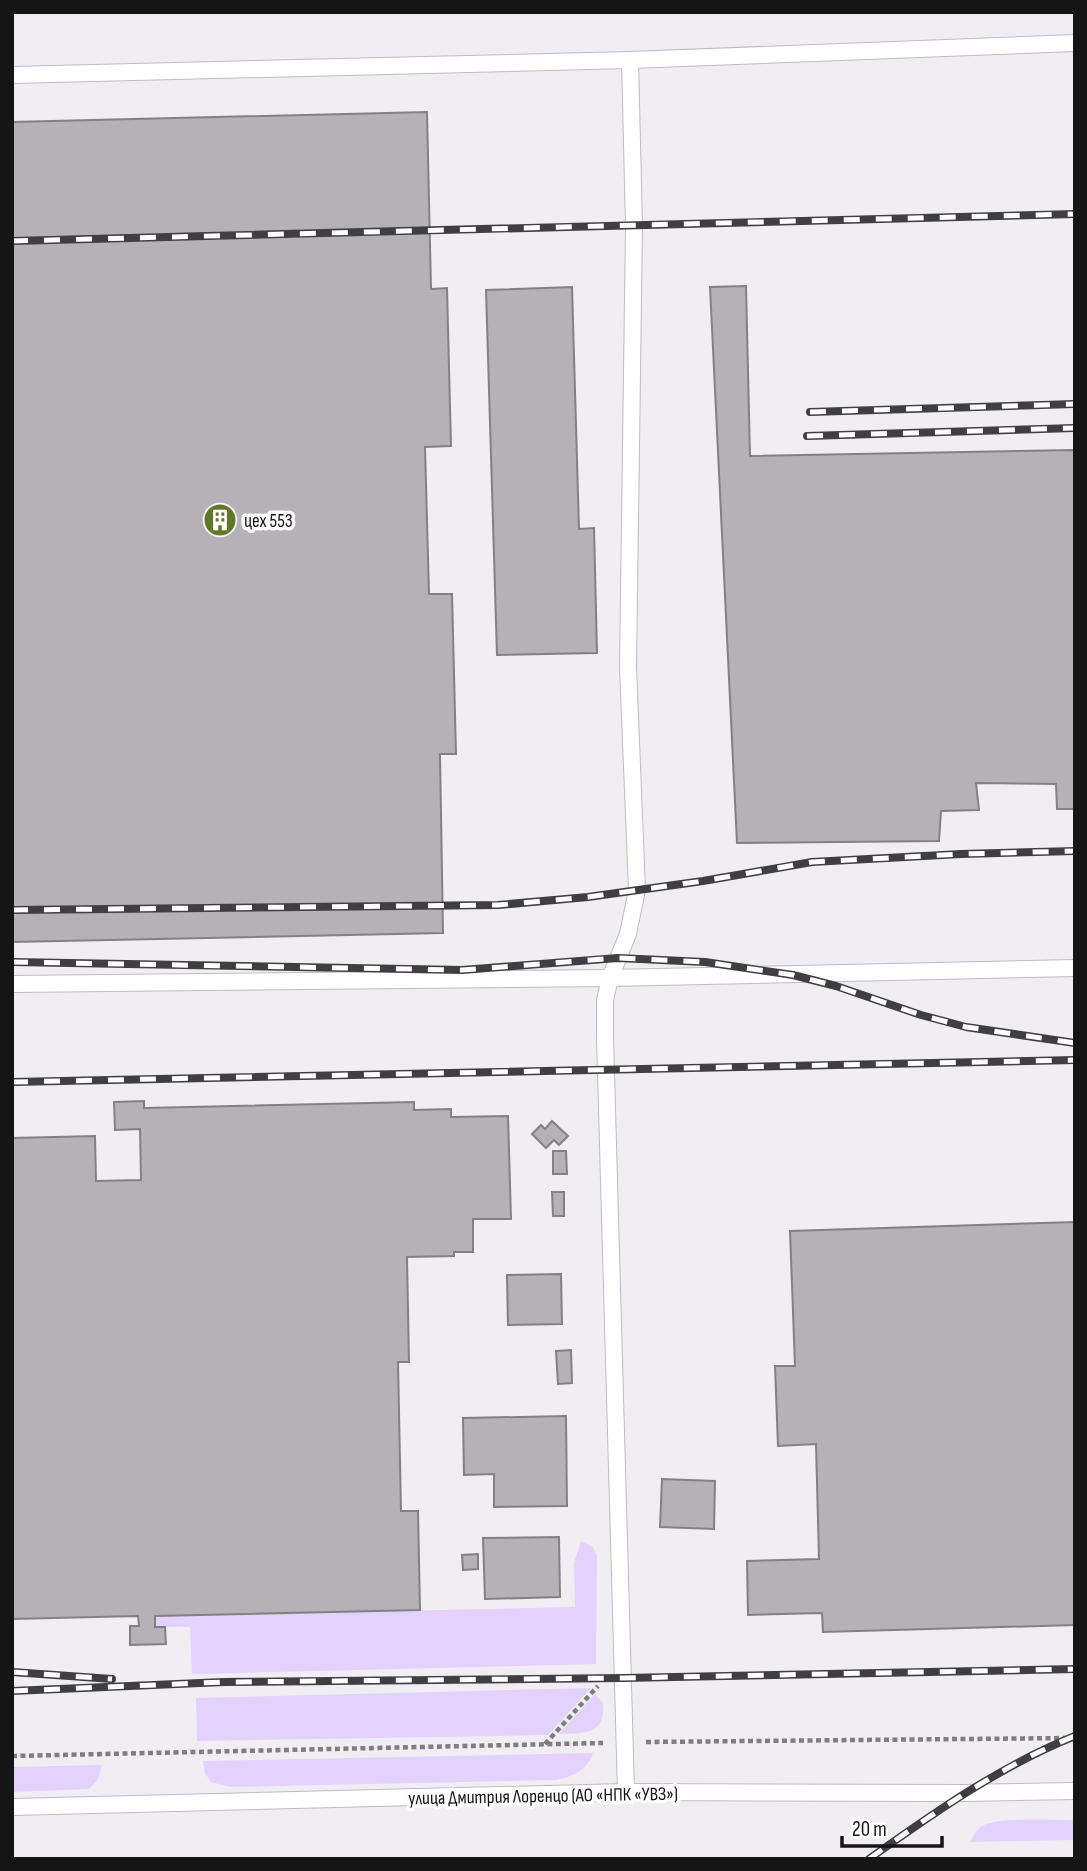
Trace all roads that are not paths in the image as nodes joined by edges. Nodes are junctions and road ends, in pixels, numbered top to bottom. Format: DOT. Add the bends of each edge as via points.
graph roads {
  1 [pos="1075,43"];
  2 [pos="629,60"];
  3 [pos="12,75"];
  4 [pos="1075,968"];
  5 [pos="610,978"];
  6 [pos="12,984"];
  7 [pos="1075,1791"];
  8 [pos="626,1792"];
  9 [pos="12,1807"];
  1 -- 2 [label="lane"];
  2 -- 3 [label="lane"];
  2 -- 5 [label="lane" via="634,226 628,667 637,890 628,934"];
  4 -- 5 [label="lane"];
  5 -- 6 [label="lane"];
  5 -- 8 [label="lane" via="605,1037"];
  7 -- 8 [label="lane, улица Дмитрия Лоренцо (АО «НПК «УВЗ»)"];
  8 -- 9 [label="lane, улица Дмитрия Лоренцо (АО «НПК «УВЗ»)"];
}
